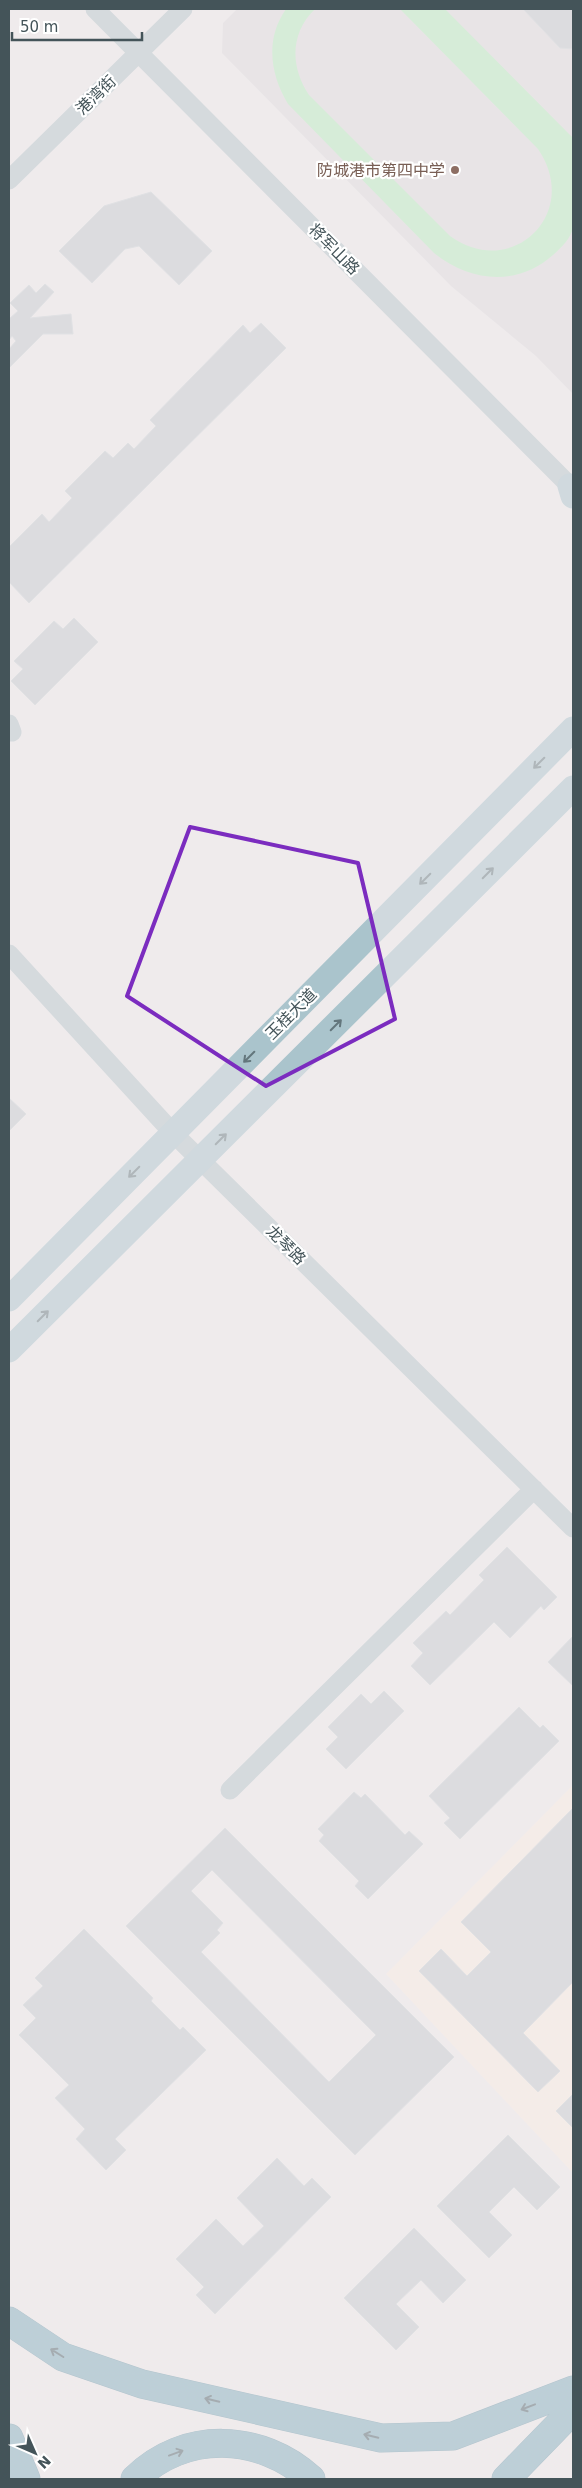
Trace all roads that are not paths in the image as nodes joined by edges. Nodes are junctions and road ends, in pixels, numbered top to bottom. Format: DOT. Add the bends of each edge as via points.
graph roads {
  1 [pos="96,9"];
  2 [pos="183,9"];
  3 [pos="139,52"];
  4 [pos="9,180"];
  5 [pos="573,489"];
  6 [pos="572,728"];
  7 [pos="573,788"];
  8 [pos="9,954"];
  9 [pos="173,1133"];
  10 [pos="200,1160"];
  11 [pos="9,1299"];
  12 [pos="9,1350"];
  13 [pos="534,1488"];
  14 [pos="573,1528"];
  15 [pos="230,1790"];
  16 [pos="9,2321"];
  17 [pos="573,2390"];
  18 [pos="573,2410"];
  19 [pos="9,2438"];
  20 [pos="26,2479"];
  21 [pos="135,2479"];
  22 [pos="311,2479"];
  23 [pos="506,2479"];
  1 -- 3 [label="street, 将军山路"];
  2 -- 3 [label="street, 港湾街"];
  3 -- 4 [label="street, 港湾街"];
  3 -- 5 [label="street, 将军山路"];
  6 -- 9 [label="main road, 玉桂大道, one-way"];
  10 -- 7 [label="main road, one-way"];
  8 -- 9 [label="street, 龙琴路"];
  9 -- 10 [label="street, 龙琴路"];
  9 -- 11 [label="main road, 玉桂大道, one-way"];
  12 -- 10 [label="main road, one-way"];
  10 -- 13 [label="street, 龙琴路"];
  13 -- 14 [label="street, 龙琴路"];
  13 -- 15 [label="street"];
  17 -- 16 [label="highway, one-way" via="453,2436 380,2438 142,2384 63,2357"];
  18 -- 23 [label="highway"];
  19 -- 20 [label="highway"];
  21 -- 22 [label="highway, one-way" via="166,2457 203,2443 235,2443 261,2450 288,2462"];
}
